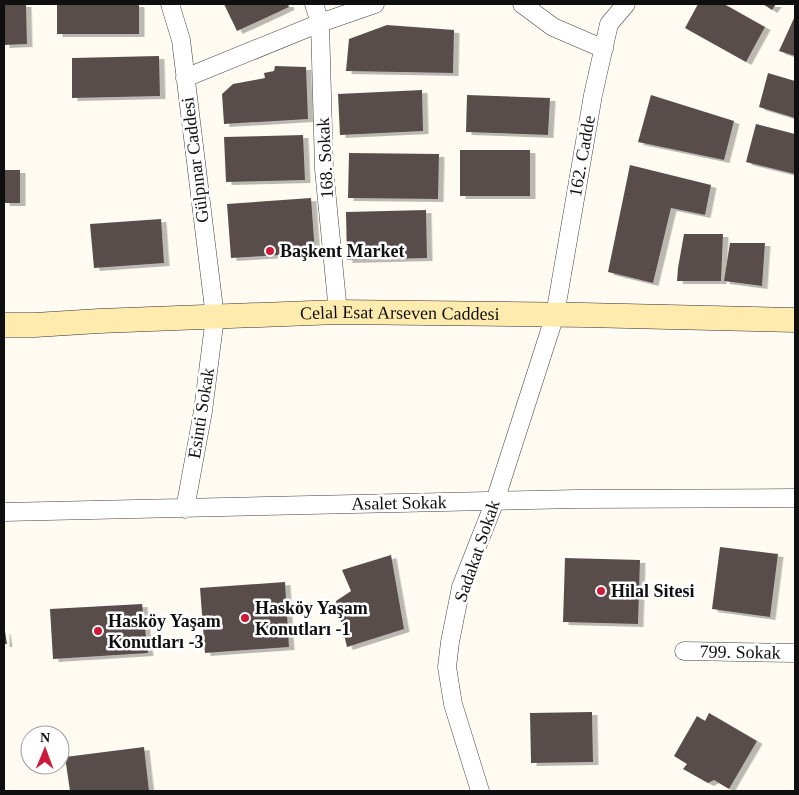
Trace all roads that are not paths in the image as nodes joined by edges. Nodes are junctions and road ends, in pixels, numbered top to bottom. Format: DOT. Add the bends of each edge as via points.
graph roads {
  1 [pos="170,4"];
  2 [pos="314,4"];
  3 [pos="375,4"];
  4 [pos="522,4"];
  5 [pos="626,4"];
  6 [pos="320,23"];
  7 [pos="604,49"];
  8 [pos="185,78"];
  9 [pos="338,312"];
  10 [pos="555,315"];
  11 [pos="214,316"];
  12 [pos="795,320"];
  13 [pos="4,325"];
  14 [pos="795,498"];
  15 [pos="495,501"];
  16 [pos="185,508"];
  17 [pos="4,512"];
  18 [pos="684,651"];
  19 [pos="795,653"];
  20 [pos="480,791"];
  1 -- 8 [label="street, Gülpınar Caddesi" via="181,40"];
  2 -- 6 [label="street, 168. Sokak"];
  3 -- 6 [label="street"];
  4 -- 7 [label="street" via="553,27"];
  5 -- 7 [label="street, 162. Cadde" via="609,24"];
  6 -- 8 [label="street"];
  6 -- 9 [label="street, 168. Sokak" via="324,169"];
  7 -- 10 [label="street, 162. Cadde"];
  8 -- 11 [label="street, Gülpınar Caddesi"];
  9 -- 10 [label="main road, Celal Esat Arseven Caddesi"];
  9 -- 11 [label="main road, Celal Esat Arseven Caddesi"];
  10 -- 12 [label="main road, Celal Esat Arseven Caddesi"];
  10 -- 15 [label="street, Sadakat Sokak"];
  11 -- 13 [label="main road, Celal Esat Arseven Caddesi"];
  11 -- 16 [label="street, Esinti Sokak" via="203,411"];
  14 -- 15 [label="street, Asalet Sokak"];
  15 -- 16 [label="street, Asalet Sokak"];
  15 -- 20 [label="street, Sadakat Sokak" via="461,587 447,667 453,704"];
  16 -- 17 [label="street, Asalet Sokak"];
  18 -- 19 [label="street, 799. Sokak"];
}
